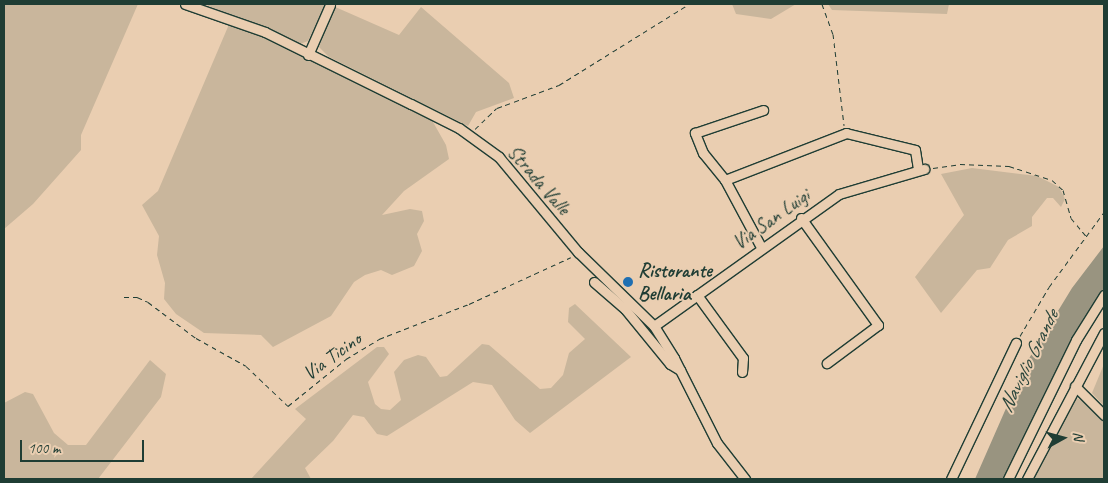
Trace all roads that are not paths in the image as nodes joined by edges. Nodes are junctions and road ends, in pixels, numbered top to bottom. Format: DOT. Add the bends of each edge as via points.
graph roads {
  1 [pos="184,4"];
  2 [pos="330,5"];
  3 [pos="308,55"];
  4 [pos="763,110"];
  5 [pos="725,180"];
  6 [pos="801,218"];
  7 [pos="761,247"];
  8 [pos="594,282"];
  9 [pos="697,295"];
  10 [pos="1104,295"];
  11 [pos="654,326"];
  12 [pos="1104,333"];
  13 [pos="1016,343"];
  14 [pos="827,363"];
  15 [pos="680,370"];
  16 [pos="742,372"];
  17 [pos="1075,386"];
  18 [pos="1104,415"];
  19 [pos="745,479"];
  20 [pos="951,479"];
  21 [pos="1008,479"];
  22 [pos="1027,479"];
  1 -- 3 [label="street, Strada Valle" via="265,32"];
  2 -- 3 [label="street"];
  3 -- 11 [label="street, Strada Valle" via="471,136 515,172 578,252"];
  4 -- 5 [label="street" via="695,133 703,153"];
  5 -- 6 [label="street, Via San Luigi" via="846,133 914,150 921,170 839,194"];
  5 -- 7 [label="street"];
  6 -- 7 [label="street, Via San Luigi"];
  6 -- 14 [label="street" via="878,325"];
  7 -- 9 [label="street, Via San Luigi"];
  8 -- 15 [label="street" via="625,309 670,364"];
  9 -- 11 [label="street, Via San Luigi"];
  9 -- 16 [label="street" via="743,358"];
  10 -- 21 [label="street" via="1076,340"];
  11 -- 15 [label="street, Strada Valle"];
  12 -- 17 [label="street"];
  13 -- 20 [label="street"];
  15 -- 19 [label="street, Strada Valle" via="717,443"];
  17 -- 18 [label="street"];
  17 -- 22 [label="street"];
}
